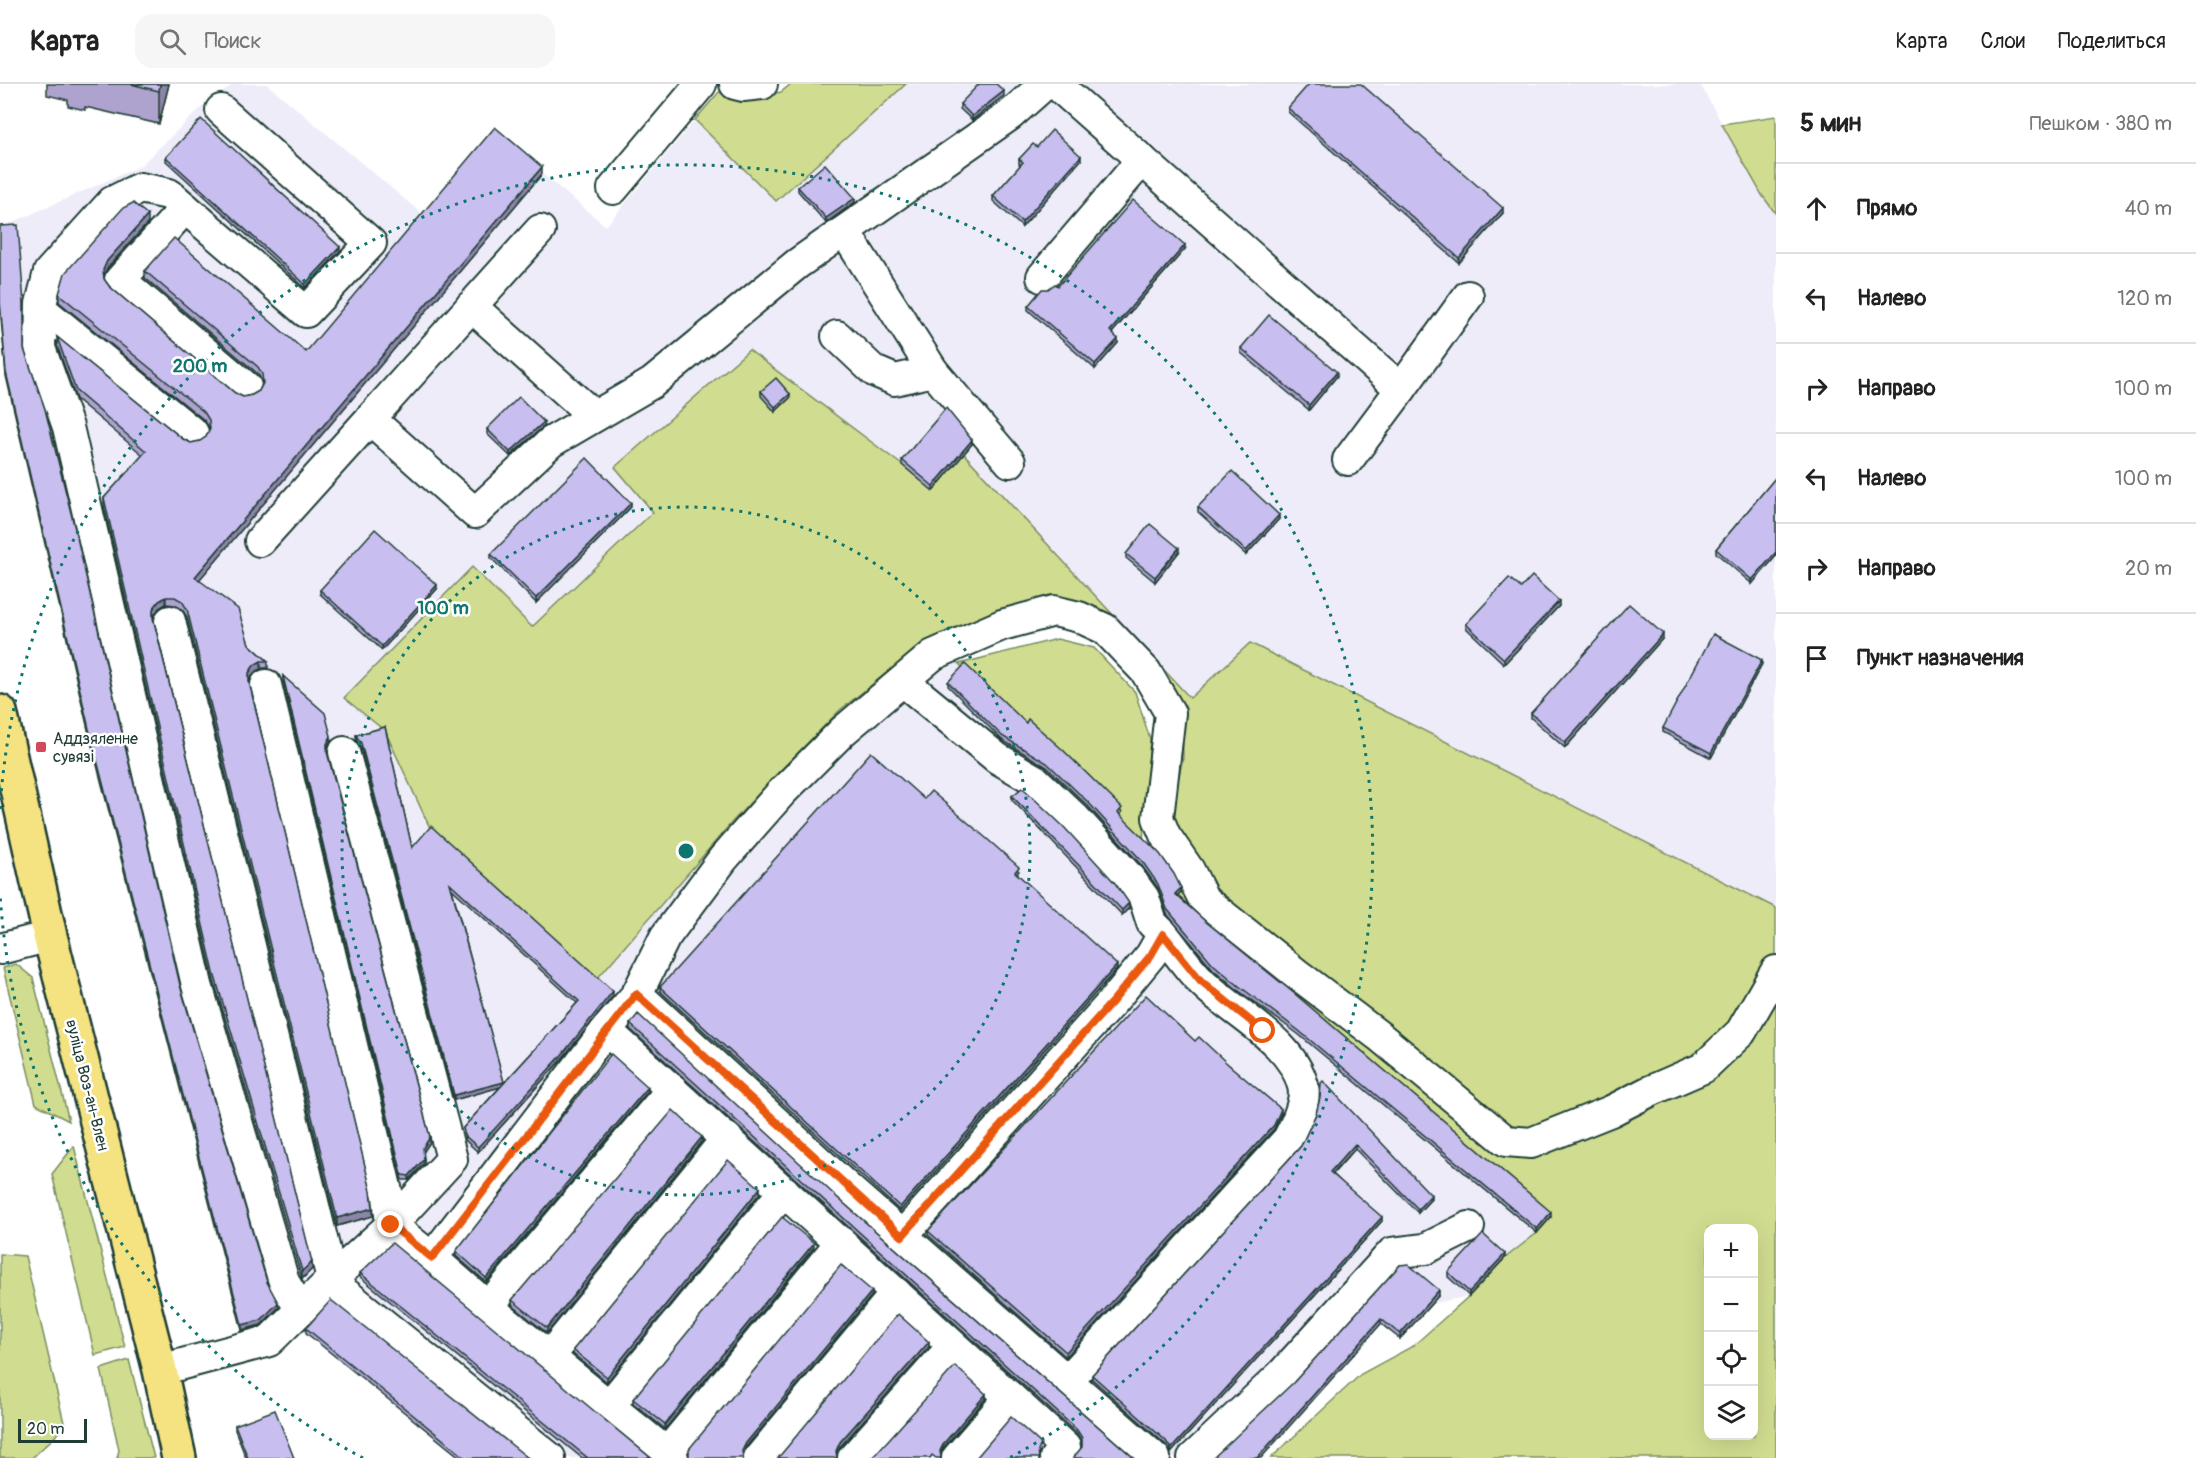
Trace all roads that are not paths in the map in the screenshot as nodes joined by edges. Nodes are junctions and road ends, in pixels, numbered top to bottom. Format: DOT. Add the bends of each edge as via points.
graph roads {
  1 [pos="701,84"];
  2 [pos="735,84"];
  3 [pos="762,84"];
  4 [pos="1045,84"];
  5 [pos="1056,84"];
  6 [pos="221,110"];
  7 [pos="1142,160"];
  8 [pos="614,189"];
  9 [pos="185,208"];
  10 [pos="540,230"];
  11 [pos="845,232"];
  12 [pos="1042,277"];
  13 [pos="1468,296"];
  14 [pos="471,306"];
  15 [pos="41,309"];
  16 [pos="837,336"];
  17 [pos="933,371"];
  18 [pos="246,387"];
  19 [pos="1401,389"];
  20 [pos="594,416"];
  21 [pos="370,418"];
  22 [pos="193,433"];
  23 [pos="1348,460"];
  24 [pos="1010,462"];
  25 [pos="260,541"];
  26 [pos="170,621"];
  27 [pos="903,681"];
  28 [pos="266,685"];
  29 [pos="0,712"];
  30 [pos="344,752"];
  31 [pos="8,782"];
  32 [pos="1163,934"];
  33 [pos="50,936"];
  34 [pos="0,949"];
  35 [pos="1776,971"];
  36 [pos="636,994"];
  37 [pos="606,1030"];
  38 [pos="672,1089"];
  39 [pos="727,1138"];
  40 [pos="783,1191"];
  41 [pos="391,1225"];
  42 [pos="1469,1227"];
  43 [pos="902,1236"];
  44 [pos="841,1242"];
  45 [pos="432,1258"];
  46 [pos="331,1280"];
  47 [pos="896,1293"];
  48 [pos="488,1307"];
  49 [pos="301,1310"];
  50 [pos="953,1346"];
  51 [pos="549,1357"];
  52 [pos="160,1370"];
  53 [pos="1066,1381"];
  54 [pos="1010,1397"];
  55 [pos="609,1406"];
  56 [pos="1066,1454"];
  57 [pos="670,1455"];
  58 [pos="179,1458"];
  59 [pos="550,1458"];
  60 [pos="759,1458"];
  61 [pos="854,1458"];
  62 [pos="957,1458"];
  63 [pos="1155,1458"];
  64 [pos="1193,1458"];
  1 -- 8 [label="lane"];
  2 -- 3 [label="lane"];
  4 -- 11 [label="lane" via="1010,115"];
  5 -- 7 [label="lane"];
  6 -- 9 [label="lane" via="371,243 306,312"];
  7 -- 12 [label="lane"];
  7 -- 19 [label="lane"];
  9 -- 15 [label="lane" via="169,194 140,188 112,202 49,272"];
  9 -- 18 [label="lane" via="120,280"];
  10 -- 14 [label="lane"];
  11 -- 17 [label="lane"];
  11 -- 20 [label="lane" via="796,264 652,383"];
  13 -- 19 [label="lane"];
  14 -- 20 [label="lane"];
  14 -- 21 [label="lane"];
  15 -- 22 [label="lane"];
  15 -- 49 [label="lane" via="40,348 68,427 197,985 284,1282"];
  16 -- 17 [label="lane" via="874,371 895,380"];
  17 -- 24 [label="lane"];
  19 -- 23 [label="lane"];
  20 -- 21 [label="lane" via="551,442 475,513"];
  21 -- 25 [label="lane"];
  26 -- 46 [label="lane"];
  27 -- 32 [label="lane" via="997,758 1035,780 1075,818 1128,876 1144,898 1152,923"];
  27 -- 35 [label="lane" via="933,655 1002,625 1054,611 1105,629 1146,672 1170,712 1158,818 1164,835 1204,900 1506,1141 1531,1143 1703,1068 1741,1032"];
  27 -- 36 [label="lane" via="843,730 723,859 665,937"];
  28 -- 41 [label="lane" via="388,1196"];
  29 -- 31 [label="main road, вуліца Воз-ан-Влен"];
  30 -- 41 [label="lane" via="452,1159"];
  31 -- 33 [label="main road, вуліца Воз-ан-Влен"];
  32 -- 43 [label="lane" via="1113,1001"];
  32 -- 53 [label="lane" via="1201,981 1263,1031 1292,1061 1304,1088 1299,1119 1288,1139"];
  33 -- 34 [label="lane"];
  33 -- 52 [label="main road, вуліца Воз-ан-Влен"];
  36 -- 37 [label="lane"];
  36 -- 43 [label="lane"];
  37 -- 38 [label="lane"];
  37 -- 45 [label="lane"];
  38 -- 39 [label="lane"];
  38 -- 48 [label="lane"];
  39 -- 40 [label="lane"];
  39 -- 51 [label="lane"];
  40 -- 44 [label="lane"];
  40 -- 55 [label="lane"];
  41 -- 45 [label="lane"];
  41 -- 46 [label="lane"];
  42 -- 64 [label="lane" via="1425,1249 1392,1253 1281,1375"];
  43 -- 53 [label="lane"];
  44 -- 47 [label="lane"];
  44 -- 57 [label="lane"];
  45 -- 48 [label="lane"];
  46 -- 49 [label="lane"];
  46 -- 59 [label="lane"];
  47 -- 50 [label="lane"];
  47 -- 60 [label="lane"];
  48 -- 51 [label="lane"];
  49 -- 52 [label="lane" via="269,1341"];
  50 -- 54 [label="lane"];
  50 -- 61 [label="lane"];
  51 -- 55 [label="lane"];
  52 -- 58 [label="main road, вуліца Воз-ан-Влен"];
  53 -- 63 [label="lane"];
  54 -- 56 [label="lane"];
  54 -- 62 [label="lane"];
  55 -- 57 [label="lane"];
}
